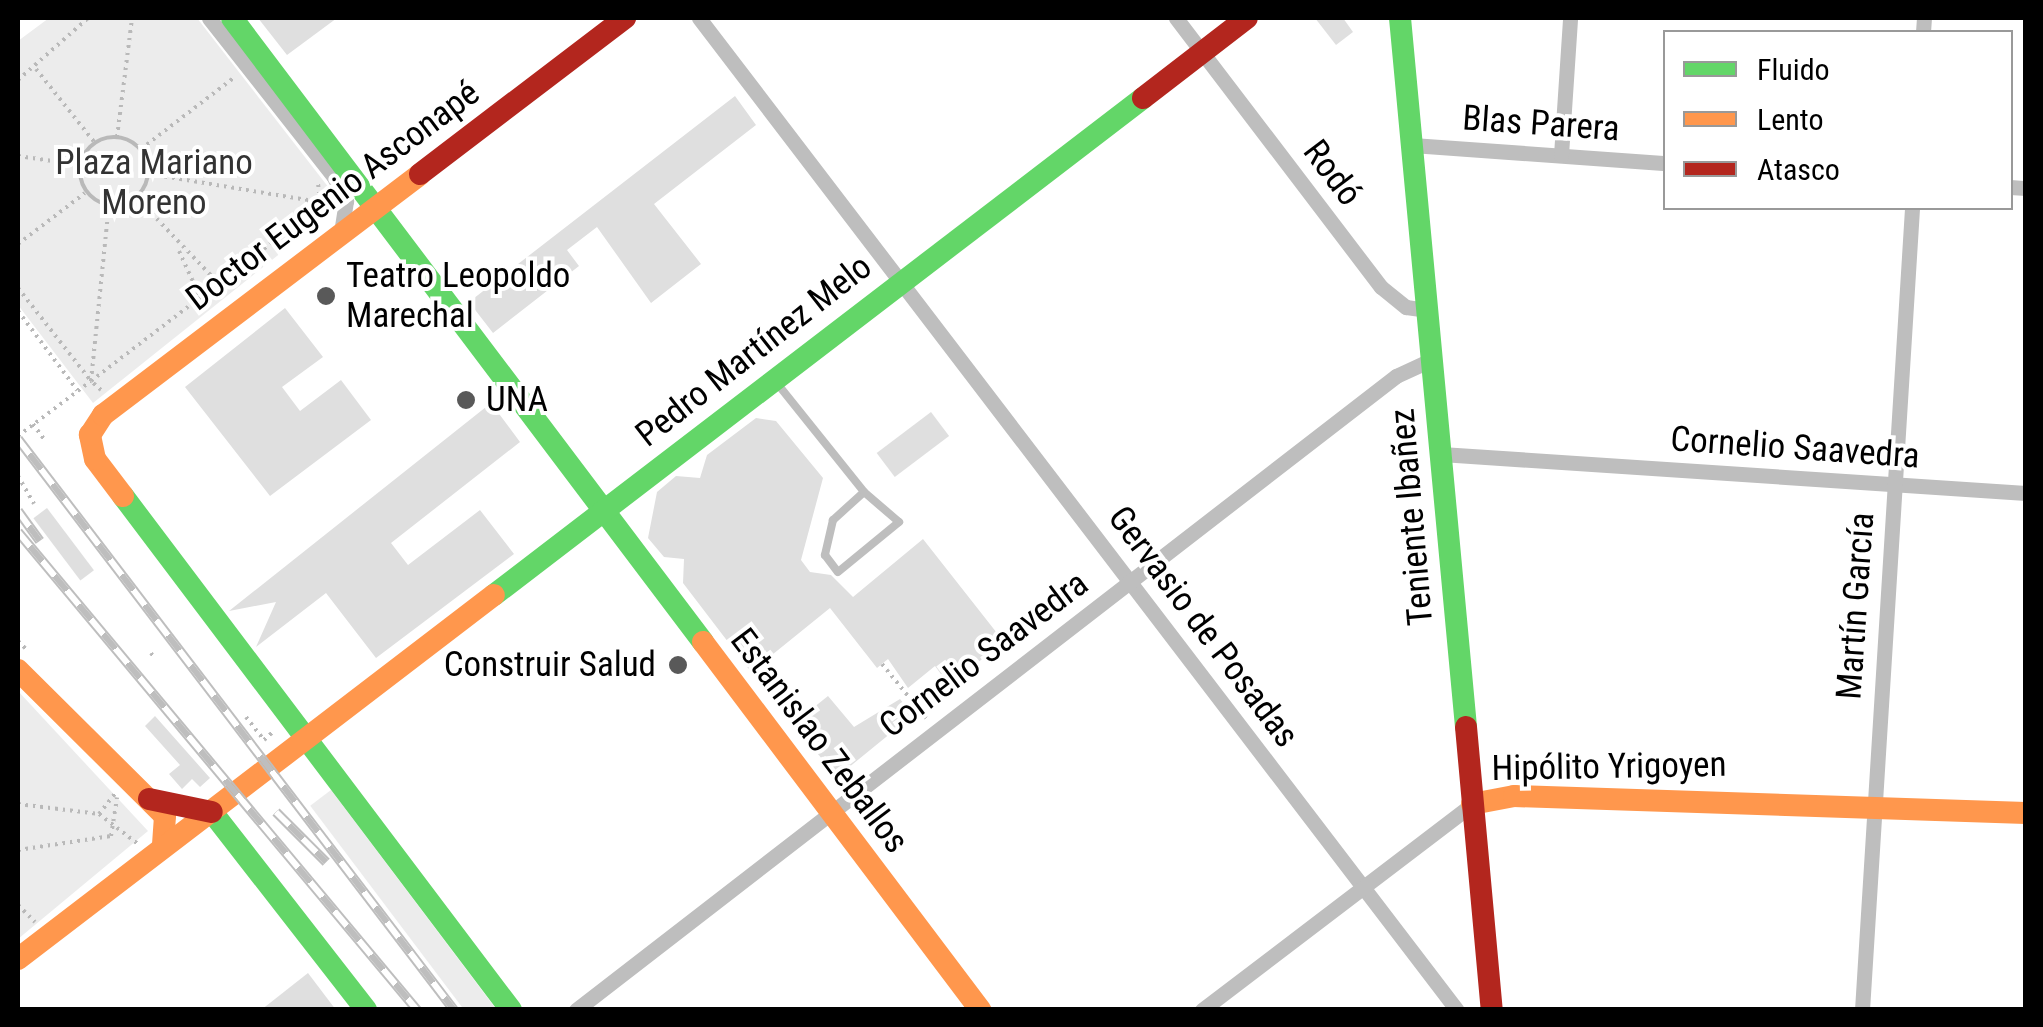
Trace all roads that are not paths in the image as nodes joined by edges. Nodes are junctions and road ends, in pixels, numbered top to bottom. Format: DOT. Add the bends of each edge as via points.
graph roads {
  1 [pos="210,18"];
  2 [pos="232,18"];
  3 [pos="625,18"];
  4 [pos="698,18"];
  5 [pos="1176,18"];
  6 [pos="1246,18"];
  7 [pos="1400,18"];
  8 [pos="1570,18"];
  9 [pos="1202,52"];
  10 [pos="1412,145"];
  11 [pos="1561,155"];
  12 [pos="1663,163"];
  13 [pos="1912,210"];
  14 [pos="370,211"];
  15 [pos="340,234"];
  16 [pos="900,282"];
  17 [pos="1428,310"];
  18 [pos="1433,359"];
  19 [pos="776,382"];
  20 [pos="1441,454"];
  21 [pos="1895,484"];
  22 [pos="864,492"];
  23 [pos="2026,493"];
  24 [pos="602,514"];
  25 [pos="1130,582"];
  26 [pos="18,670"];
  27 [pos="306,741"];
  28 [pos="149,800"];
  29 [pos="1873,803"];
  30 [pos="1472,804"];
  31 [pos="212,812"];
  32 [pos="829,812"];
  33 [pos="2026,813"];
  34 [pos="156,851"];
  35 [pos="1363,887"];
  36 [pos="18,959"];
  37 [pos="366,1010"];
  38 [pos="511,1010"];
  39 [pos="576,1010"];
  40 [pos="980,1010"];
  41 [pos="1202,1010"];
  42 [pos="1457,1010"];
  43 [pos="1492,1010"];
  44 [pos="1862,1010"];
  1 -- 15 [label="street" via="334,177 346,201"];
  2 -- 14 [label="street, Estanislao Zeballos"];
  3 -- 14 [label="street, Doctor Eugenio Asconapé"];
  4 -- 16 [label="street, Gervasio de Posadas"];
  5 -- 9 [label="street, Rodó"];
  6 -- 9 [label="street, Pedro Martínez Melo"];
  7 -- 10 [label="street, Teniente Ibañez"];
  8 -- 11 [label="street"];
  9 -- 16 [label="street, Pedro Martínez Melo"];
  9 -- 17 [label="street, Rodó" via="1381,287 1406,308"];
  10 -- 11 [label="street, Blas Parera"];
  10 -- 17 [label="street, Teniente Ibañez"];
  11 -- 12 [label="street, Blas Parera"];
  13 -- 21 [label="street, Martín García"];
  14 -- 15 [label="street, Doctor Eugenio Asconapé"];
  14 -- 24 [label="street, Estanislao Zeballos"];
  15 -- 27 [label="street, Doctor Eugenio Asconapé" via="102,416 90,435 95,459"];
  16 -- 19 [label="street, Pedro Martínez Melo"];
  16 -- 25 [label="street, Gervasio de Posadas"];
  17 -- 18 [label="street, Teniente Ibañez"];
  18 -- 20 [label="street, Teniente Ibañez"];
  18 -- 25 [label="street, Cornelio Saavedra" via="1415,362"];
  19 -- 22 [label="lane"];
  19 -- 24 [label="street, Pedro Martínez Melo"];
  20 -- 21 [label="street, Cornelio Saavedra"];
  20 -- 30 [label="street, Teniente Ibañez"];
  21 -- 23 [label="street, Cornelio Saavedra"];
  21 -- 29 [label="street, Martín García"];
  22 -- 22 [label="lane" via="833,520 825,555 838,572 899,522"];
  24 -- 27 [label="street, Pedro Martínez Melo"];
  24 -- 32 [label="street, Estanislao Zeballos"];
  25 -- 32 [label="street, Cornelio Saavedra"];
  25 -- 35 [label="street, Gervasio de Posadas"];
  26 -- 28 [label="street"];
  27 -- 31 [label="street, Pedro Martínez Melo"];
  27 -- 38 [label="street"];
  28 -- 31 [label="street"];
  28 -- 34 [label="street" via="166,816"];
  29 -- 30 [label="street, Hipólito Yrigoyen" via="1514,796"];
  29 -- 33 [label="street, Hipólito Yrigoyen"];
  29 -- 44 [label="street, Martín García"];
  30 -- 35 [label="street, Hipólito Yrigoyen"];
  30 -- 43 [label="street, Teniente Ibañez"];
  31 -- 34 [label="street, Pedro Martínez Melo"];
  31 -- 37 [label="street"];
  32 -- 39 [label="street, Cornelio Saavedra"];
  32 -- 40 [label="street, Estanislao Zeballos"];
  34 -- 36 [label="street, Pedro Martínez Melo"];
  35 -- 41 [label="street, Hipólito Yrigoyen"];
  35 -- 42 [label="street, Gervasio de Posadas"];
}
